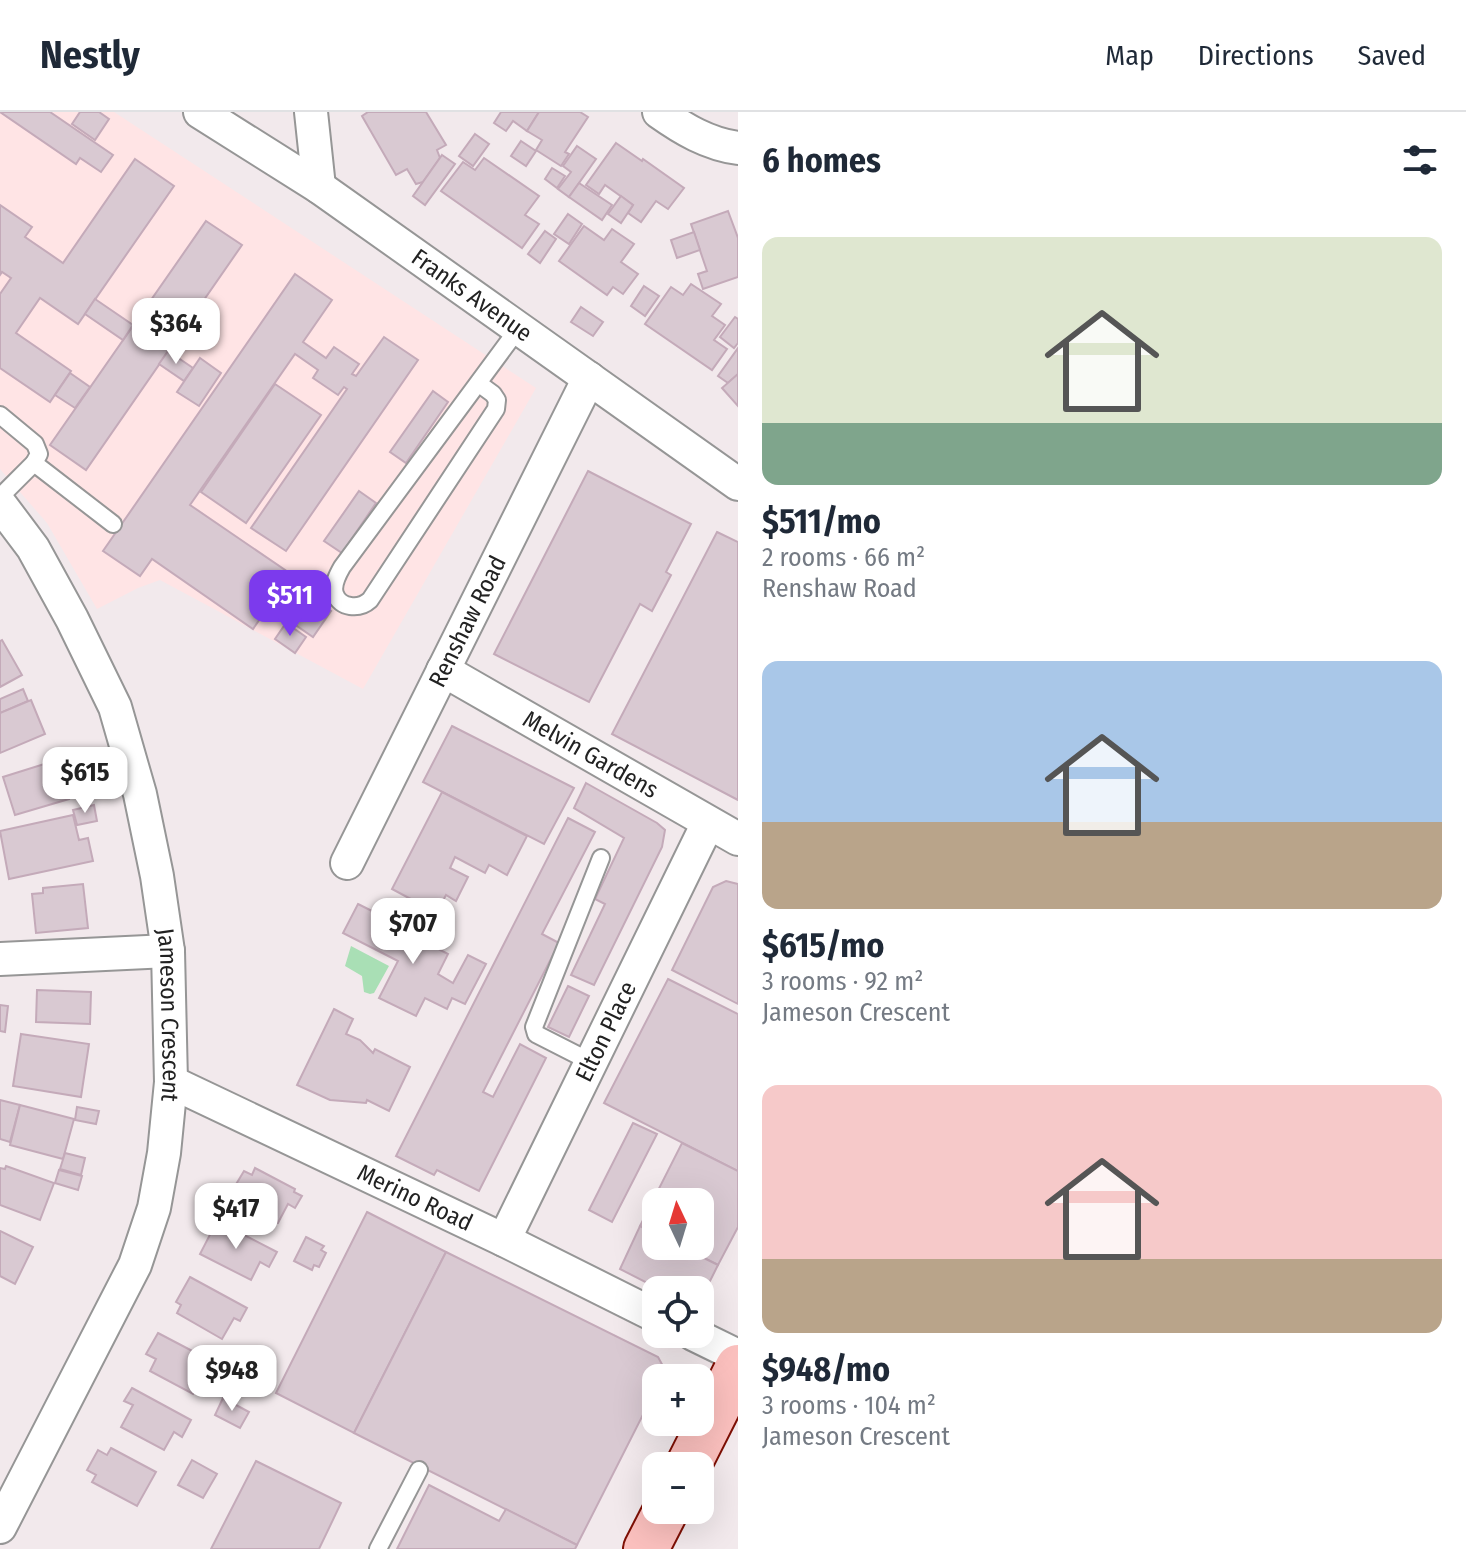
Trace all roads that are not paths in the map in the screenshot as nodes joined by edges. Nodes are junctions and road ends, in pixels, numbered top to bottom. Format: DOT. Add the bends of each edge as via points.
graph roads {
  1 [pos="200,112"];
  2 [pos="311,112"];
  3 [pos="659,112"];
  4 [pos="738,148"];
  5 [pos="319,187"];
  6 [pos="518,329"];
  7 [pos="589,378"];
  8 [pos="478,383"];
  9 [pos="0,415"];
  10 [pos="34,463"];
  11 [pos="738,484"];
  12 [pos="0,497"];
  13 [pos="0,504"];
  14 [pos="113,524"];
  15 [pos="443,670"];
  16 [pos="708,823"];
  17 [pos="738,839"];
  18 [pos="601,858"];
  19 [pos="347,863"];
  20 [pos="168,951"];
  21 [pos="0,959"];
  22 [pos="591,1062"];
  23 [pos="171,1082"];
  24 [pos="504,1240"];
  25 [pos="642,1309"];
  26 [pos="714,1344"];
  27 [pos="738,1356"];
  28 [pos="738,1367"];
  29 [pos="695,1452"];
  30 [pos="419,1470"];
  31 [pos="659,1524"];
  32 [pos="0,1527"];
  33 [pos="378,1549"];
  34 [pos="646,1549"];
  1 -- 5 [label="street, Franks Avenue"];
  2 -- 5 [label="street"];
  3 -- 4 [label="street" via="691,134"];
  5 -- 6 [label="street, Franks Avenue"];
  6 -- 7 [label="street, Franks Avenue"];
  6 -- 8 [label="lane"];
  7 -- 11 [label="street, Franks Avenue"];
  7 -- 15 [label="street, Renshaw Road"];
  8 -- 8 [label="lane" via="342,567 335,590 341,601 360,607 370,600 496,409 493,394"];
  9 -- 10 [label="lane" via="35,444 39,454"];
  10 -- 12 [label="lane"];
  10 -- 14 [label="lane"];
  13 -- 20 [label="street, Jameson Crescent" via="33,548 115,707 140,794"];
  15 -- 16 [label="street, Melvin Gardens"];
  15 -- 19 [label="street, Renshaw Road"];
  16 -- 17 [label="street, Melvin Gardens"];
  16 -- 22 [label="street, Elton Place"];
  18 -- 22 [label="lane" via="534,1027 536,1034"];
  20 -- 21 [label="street"];
  20 -- 23 [label="street, Jameson Crescent"];
  22 -- 24 [label="street, Elton Place"];
  23 -- 24 [label="street, Merino Road"];
  23 -- 32 [label="street, Jameson Crescent" via="154,1208 135,1265"];
  24 -- 25 [label="street, Merino Road"];
  26 -- 27 [label="street"];
  28 -- 29 [label="main road"];
  30 -- 33 [label="lane"];
  31 -- 34 [label="main road"];
}
